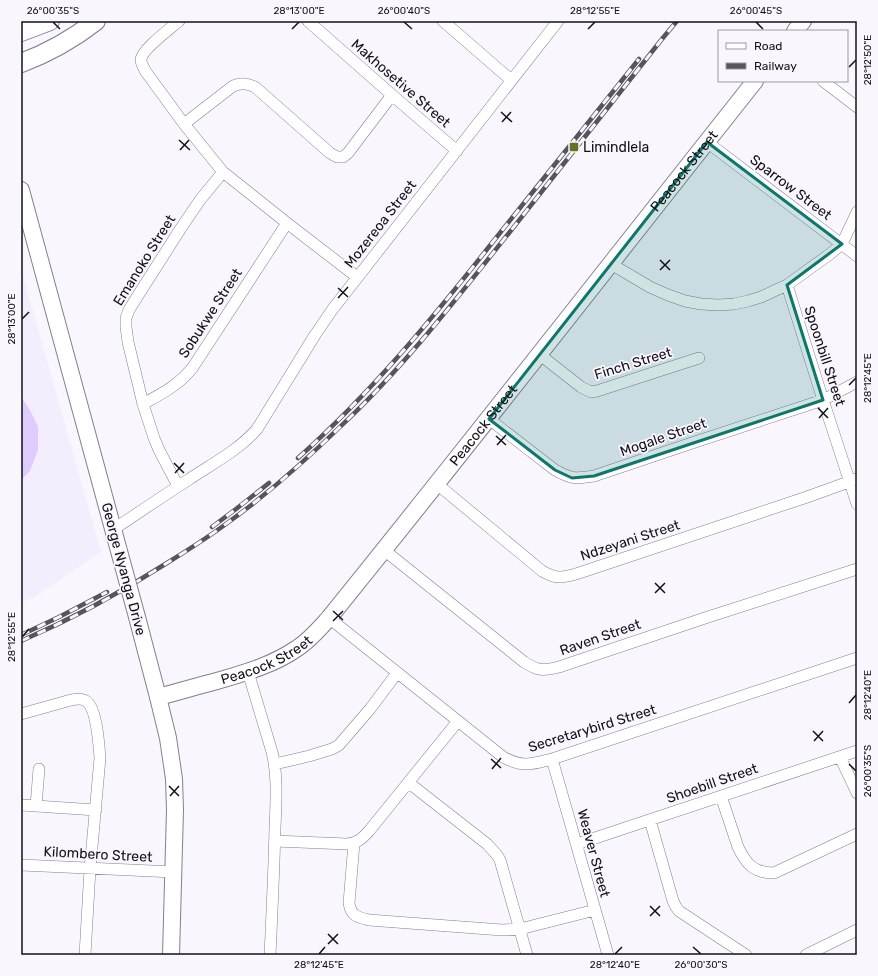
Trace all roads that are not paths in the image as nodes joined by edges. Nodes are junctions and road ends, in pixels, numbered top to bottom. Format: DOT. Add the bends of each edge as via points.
graph roads {
  1 [pos="50,21"];
  2 [pos="96,21"];
  3 [pos="179,21"];
  4 [pos="308,21"];
  5 [pos="443,21"];
  6 [pos="558,21"];
  7 [pos="803,21"];
  8 [pos="796,30"];
  9 [pos="21,32"];
  10 [pos="21,64"];
  11 [pos="511,80"];
  12 [pos="754,82"];
  13 [pos="824,82"];
  14 [pos="392,95"];
  15 [pos="857,107"];
  16 [pos="184,124"];
  17 [pos="706,142"];
  18 [pos="457,151"];
  19 [pos="223,172"];
  20 [pos="21,190"];
  21 [pos="857,212"];
  22 [pos="286,223"];
  23 [pos="842,244"];
  24 [pos="857,256"];
  25 [pos="611,264"];
  26 [pos="357,277"];
  27 [pos="787,285"];
  28 [pos="539,354"];
  29 [pos="699,358"];
  30 [pos="857,382"];
  31 [pos="823,400"];
  32 [pos="143,404"];
  33 [pos="489,419"];
  34 [pos="853,480"];
  35 [pos="437,484"];
  36 [pos="178,486"];
  37 [pos="857,504"];
  38 [pos="114,529"];
  39 [pos="384,550"];
  40 [pos="857,569"];
  41 [pos="329,618"];
  42 [pos="857,658"];
  43 [pos="248,672"];
  44 [pos="397,673"];
  45 [pos="158,698"];
  46 [pos="21,714"];
  47 [pos="458,721"];
  48 [pos="857,751"];
  49 [pos="840,757"];
  50 [pos="552,759"];
  51 [pos="275,764"];
  52 [pos="39,769"];
  53 [pos="409,783"];
  54 [pos="857,792"];
  55 [pos="721,796"];
  56 [pos="21,805"];
  57 [pos="36,806"];
  58 [pos="96,810"];
  59 [pos="650,820"];
  60 [pos="857,834"];
  61 [pos="275,841"];
  62 [pos="354,843"];
  63 [pos="577,844"];
  64 [pos="21,865"];
  65 [pos="90,869"];
  66 [pos="174,872"];
  67 [pos="595,910"];
  68 [pos="520,929"];
  69 [pos="857,930"];
  70 [pos="85,955"];
  71 [pos="171,955"];
  72 [pos="270,955"];
  73 [pos="527,955"];
  74 [pos="608,955"];
  75 [pos="746,955"];
  76 [pos="806,955"];
  1 -- 9 [label="main road"];
  2 -- 10 [label="main road" via="61,44"];
  3 -- 16 [label="street" via="145,50 141,60 146,72"];
  4 -- 14 [label="street, Makhosetive Street"];
  5 -- 11 [label="street"];
  6 -- 11 [label="street, Mozereoa Street"];
  7 -- 8 [label="street"];
  11 -- 18 [label="street, Mozereoa Street"];
  12 -- 17 [label="street, Peacock Street"];
  13 -- 15 [label="street"];
  14 -- 16 [label="street" via="343,158 330,153 248,84 233,86"];
  14 -- 18 [label="street, Makhosetive Street"];
  16 -- 19 [label="street"];
  17 -- 23 [label="street, Sparrow Street"];
  17 -- 25 [label="street, Peacock Street"];
  18 -- 26 [label="street, Mozereoa Street"];
  19 -- 22 [label="street"];
  19 -- 32 [label="street, Emanoko Street" via="181,228 137,296 126,318 128,342"];
  20 -- 38 [label="street, George Nyanga Drive"];
  21 -- 23 [label="street"];
  22 -- 26 [label="street"];
  22 -- 32 [label="street, Sobukwe Street" via="193,367 176,385"];
  23 -- 24 [label="street, Sparrow Street"];
  23 -- 27 [label="street"];
  25 -- 27 [label="street" via="662,292 700,304 748,302"];
  25 -- 28 [label="street, Peacock Street"];
  26 -- 36 [label="street, Mozereoa Street" via="322,324 249,438"];
  27 -- 31 [label="street, Spoonbill Street"];
  28 -- 29 [label="street, Finch Street" via="591,392"];
  28 -- 33 [label="street, Peacock Street"];
  30 -- 31 [label="street, Mogale Street"];
  31 -- 33 [label="street, Mogale Street" via="594,476 580,478 572,478 555,470"];
  31 -- 34 [label="street, Spoonbill Street"];
  32 -- 36 [label="street, Emanoko Street" via="159,450"];
  33 -- 35 [label="street, Peacock Street"];
  34 -- 35 [label="street, Ndzeyani Street" via="564,577 550,575 542,570"];
  34 -- 37 [label="street, Spoonbill Street"];
  35 -- 39 [label="street, Peacock Street"];
  36 -- 38 [label="street, Mozereoa Street"];
  38 -- 45 [label="street, George Nyanga Drive, bridge"];
  39 -- 40 [label="street, Raven Street" via="524,662 540,670 559,667"];
  39 -- 41 [label="street, Peacock Street"];
  41 -- 43 [label="street, Peacock Street" via="296,649"];
  41 -- 44 [label="street, Secretarybird Street"];
  42 -- 50 [label="street, Secretarybird Street"];
  43 -- 45 [label="street, Peacock Street"];
  43 -- 51 [label="street"];
  44 -- 47 [label="street, Secretarybird Street"];
  44 -- 51 [label="street" via="340,745"];
  45 -- 66 [label="street, George Nyanga Drive" via="168,738 174,779"];
  46 -- 58 [label="street" via="74,699 82,699 90,704 100,751"];
  47 -- 50 [label="street, Secretarybird Street" via="511,762 530,764"];
  47 -- 53 [label="street"];
  48 -- 49 [label="street, Shoebill Street"];
  49 -- 54 [label="street"];
  49 -- 55 [label="street, Shoebill Street"];
  50 -- 63 [label="street, Weaver Street"];
  51 -- 61 [label="street"];
  52 -- 57 [label="street"];
  53 -- 62 [label="street" via="369,832"];
  53 -- 68 [label="street" via="497,855"];
  55 -- 59 [label="street, Shoebill Street"];
  55 -- 60 [label="street" via="738,847 746,862 766,873 774,873"];
  56 -- 57 [label="street"];
  57 -- 58 [label="street"];
  58 -- 65 [label="street"];
  59 -- 63 [label="street, Shoebill Street"];
  59 -- 75 [label="street" via="676,907"];
  61 -- 62 [label="street"];
  61 -- 72 [label="street"];
  62 -- 68 [label="street" via="349,903 356,916 369,920 485,929"];
  63 -- 67 [label="street, Weaver Street"];
  64 -- 65 [label="street, Kilombero Street"];
  65 -- 66 [label="street, Kilombero Street"];
  65 -- 70 [label="street"];
  66 -- 71 [label="street, George Nyanga Drive"];
  67 -- 68 [label="street"];
  67 -- 74 [label="street, Weaver Street"];
  68 -- 73 [label="street"];
  69 -- 76 [label="street"];
}
